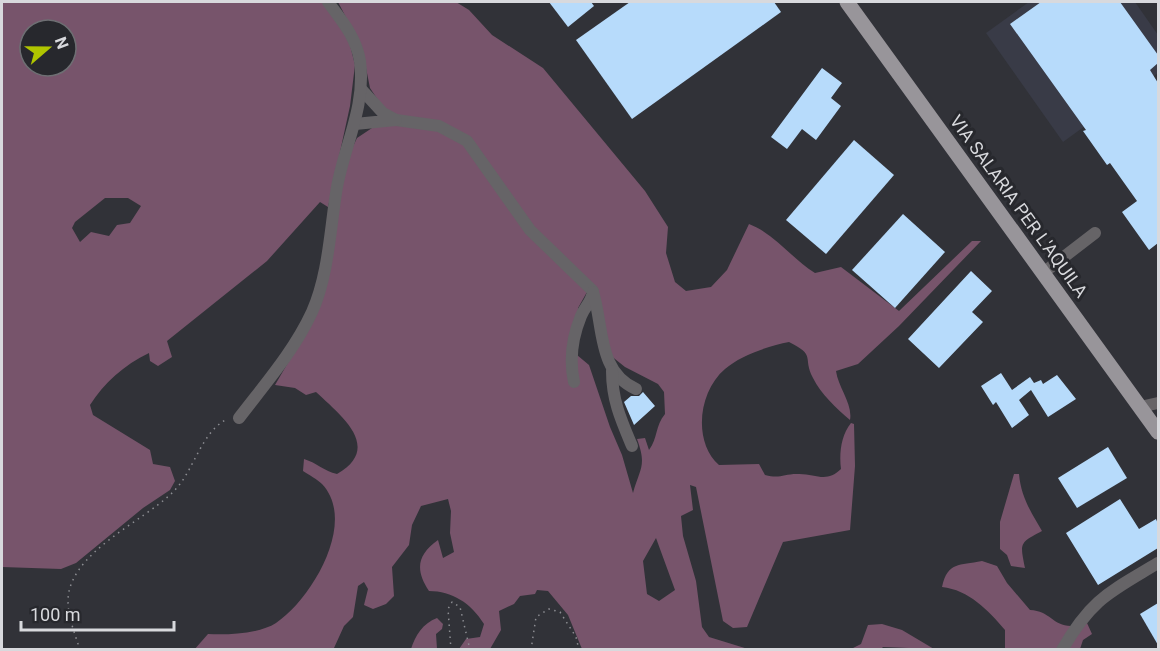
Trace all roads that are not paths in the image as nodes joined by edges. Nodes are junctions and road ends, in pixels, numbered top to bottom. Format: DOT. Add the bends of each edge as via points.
graph roads {
  1 [pos="328,2"];
  2 [pos="847,2"];
  3 [pos="361,89"];
  4 [pos="396,120"];
  5 [pos="355,124"];
  6 [pos="1095,233"];
  7 [pos="1043,273"];
  8 [pos="593,291"];
  9 [pos="612,371"];
  10 [pos="574,382"];
  11 [pos="636,389"];
  12 [pos="1158,403"];
  13 [pos="1140,408"];
  14 [pos="239,418"];
  15 [pos="1158,432"];
  16 [pos="632,447"];
  17 [pos="1158,563"];
  18 [pos="1062,650"];
  1 -- 3 [label="street" via="355,42"];
  2 -- 7 [label="main road, VIA SALARIA PER L'AQUILA"];
  3 -- 4 [label="street" via="383,113"];
  3 -- 5 [label="street"];
  4 -- 5 [label="street"];
  4 -- 8 [label="street" via="440,126 467,141 530,230"];
  5 -- 14 [label="street" via="337,184 327,257 313,310 295,345"];
  6 -- 7 [label="street"];
  7 -- 13 [label="main road, VIA SALARIA PER L'AQUILA"];
  8 -- 9 [label="street"];
  8 -- 10 [label="street" via="572,345"];
  9 -- 11 [label="street"];
  9 -- 16 [label="street" via="615,408"];
  12 -- 13 [label="street"];
  13 -- 15 [label="main road, VIA SALARIA PER L'AQUILA"];
  17 -- 18 [label="street" via="1098,600 1079,619"];
}
